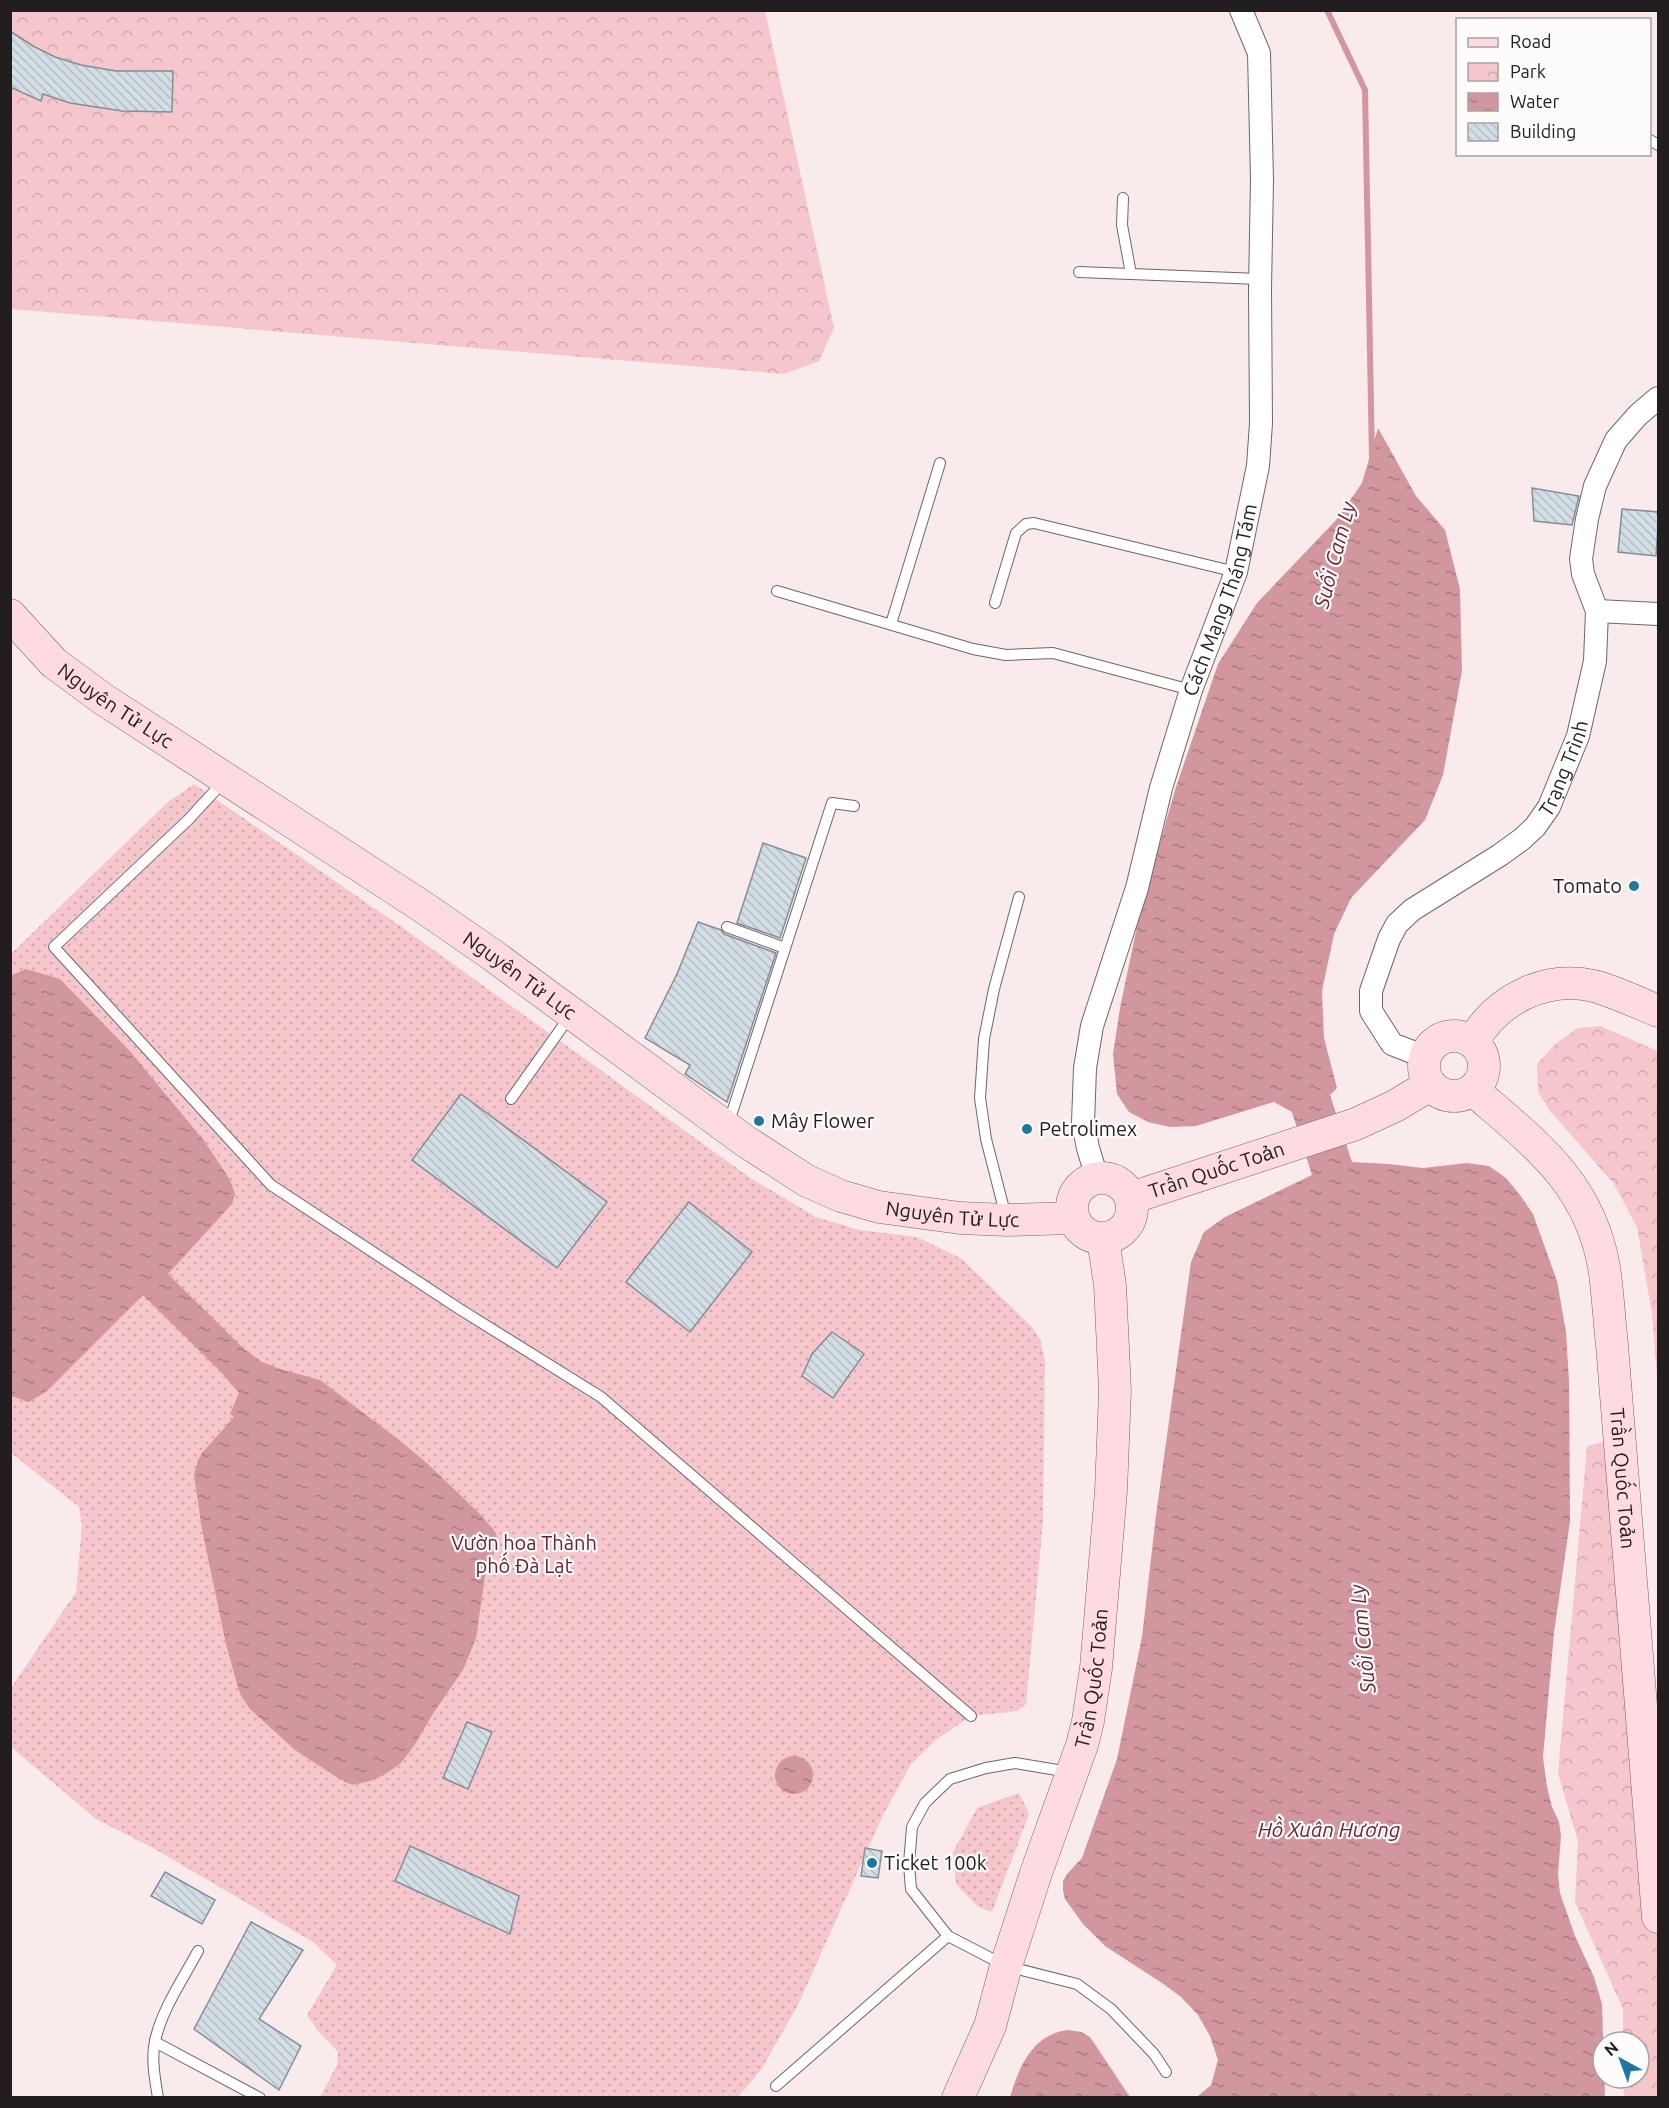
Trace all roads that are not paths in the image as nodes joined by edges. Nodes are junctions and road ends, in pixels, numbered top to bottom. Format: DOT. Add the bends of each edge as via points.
graph roads {
  1 [pos="1241,10"];
  2 [pos="1123,198"];
  3 [pos="1079,272"];
  4 [pos="1131,274"];
  5 [pos="1260,279"];
  6 [pos="1659,398"];
  7 [pos="940,463"];
  8 [pos="1236,572"];
  9 [pos="777,591"];
  10 [pos="994,603"];
  11 [pos="1597,611"];
  12 [pos="1659,614"];
  13 [pos="10,615"];
  14 [pos="891,624"];
  15 [pos="1191,690"];
  16 [pos="225,779"];
  17 [pos="854,806"];
  18 [pos="1019,897"];
  19 [pos="728,927"];
  20 [pos="785,948"];
  21 [pos="1659,1011"];
  22 [pos="572,1014"];
  23 [pos="1473,1041"];
  24 [pos="1428,1071"];
  25 [pos="1473,1090"];
  26 [pos="511,1099"];
  27 [pos="727,1128"];
  28 [pos="1097,1178"];
  29 [pos="1131,1198"];
  30 [pos="1073,1218"];
  31 [pos="1007,1220"];
  32 [pos="1103,1239"];
  33 [pos="971,1716"];
  34 [pos="1072,1773"];
  35 [pos="1659,1917"];
  36 [pos="948,1936"];
  37 [pos="198,1951"];
  38 [pos="1006,1966"];
  39 [pos="155,2042"];
  40 [pos="1166,2072"];
  41 [pos="776,2086"];
  42 [pos="158,2097"];
  43 [pos="260,2097"];
  44 [pos="958,2097"];
  1 -- 5 [label="street, Cách Mạng Tháng Tám" via="1259,53"];
  2 -- 4 [label="lane" via="1122,225"];
  3 -- 4 [label="lane"];
  4 -- 5 [label="lane"];
  5 -- 8 [label="street, Cách Mạng Tháng Tám" via="1258,466"];
  6 -- 11 [label="street, Trạng Trình" via="1616,440 1595,486 1581,559"];
  7 -- 14 [label="lane"];
  8 -- 10 [label="lane" via="1026,524 1016,533"];
  8 -- 15 [label="street, Cách Mạng Tháng Tám"];
  9 -- 14 [label="lane"];
  11 -- 12 [label="street"];
  11 -- 24 [label="street, Trạng Trình" via="1595,661 1578,736 1549,807 1522,839 1412,910 1397,924 1389,939 1371,991 1371,1011 1392,1044"];
  13 -- 16 [label="main road, Nguyên Tử Lực" via="54,663"];
  14 -- 15 [label="lane" via="973,649 1006,655 1053,653"];
  15 -- 28 [label="street, Cách Mạng Tháng Tám" via="1161,788 1137,888 1092,1026 1084,1068 1083,1123"];
  16 -- 22 [label="main road, Nguyên Tử Lực" via="423,908"];
  16 -- 33 [label="lane" via="188,820 54,947 271,1185 601,1397"];
  17 -- 20 [label="lane" via="832,803"];
  18 -- 31 [label="lane" via="984,1039 980,1098 986,1139"];
  19 -- 20 [label="lane"];
  20 -- 27 [label="lane"];
  21 -- 23 [label="main road" via="1595,987 1545,986 1503,1006"];
  22 -- 26 [label="lane"];
  22 -- 27 [label="main road, Nguyên Tử Lực"];
  23 -- 24 [label="main road" via="1449,1035 1434,1043"];
  23 -- 25 [label="main road" via="1485,1065"];
  24 -- 25 [label="main road" via="1445,1095"];
  24 -- 29 [label="main road, Trần Quốc Toản" via="1395,1107 1356,1124"];
  25 -- 35 [label="main road, Trần Quốc Toản" via="1561,1171 1585,1208 1602,1257"];
  27 -- 31 [label="main road, Nguyên Tử Lực" via="807,1181 841,1196 879,1207"];
  28 -- 29 [label="main road" via="1120,1183"];
  28 -- 30 [label="main road" via="1076,1192"];
  29 -- 32 [label="main road" via="1133,1208 1127,1226"];
  30 -- 31 [label="main road, Nguyên Tử Lực"];
  30 -- 32 [label="main road" via="1085,1233"];
  32 -- 34 [label="main road, Trần Quốc Toản" via="1110,1286 1115,1391 1111,1491 1096,1668 1088,1720"];
  34 -- 36 [label="lane" via="1015,1763 986,1768 950,1779 925,1803 912,1827 911,1889"];
  34 -- 38 [label="main road, Trần Quốc Toản"];
  36 -- 38 [label="lane"];
  36 -- 41 [label="lane"];
  37 -- 39 [label="lane" via="163,2016"];
  38 -- 40 [label="lane" via="1077,1984 1111,2008"];
  38 -- 44 [label="main road, Trần Quốc Toản" via="990,2026"];
  39 -- 42 [label="lane" via="153,2064"];
  39 -- 43 [label="lane"];
}
